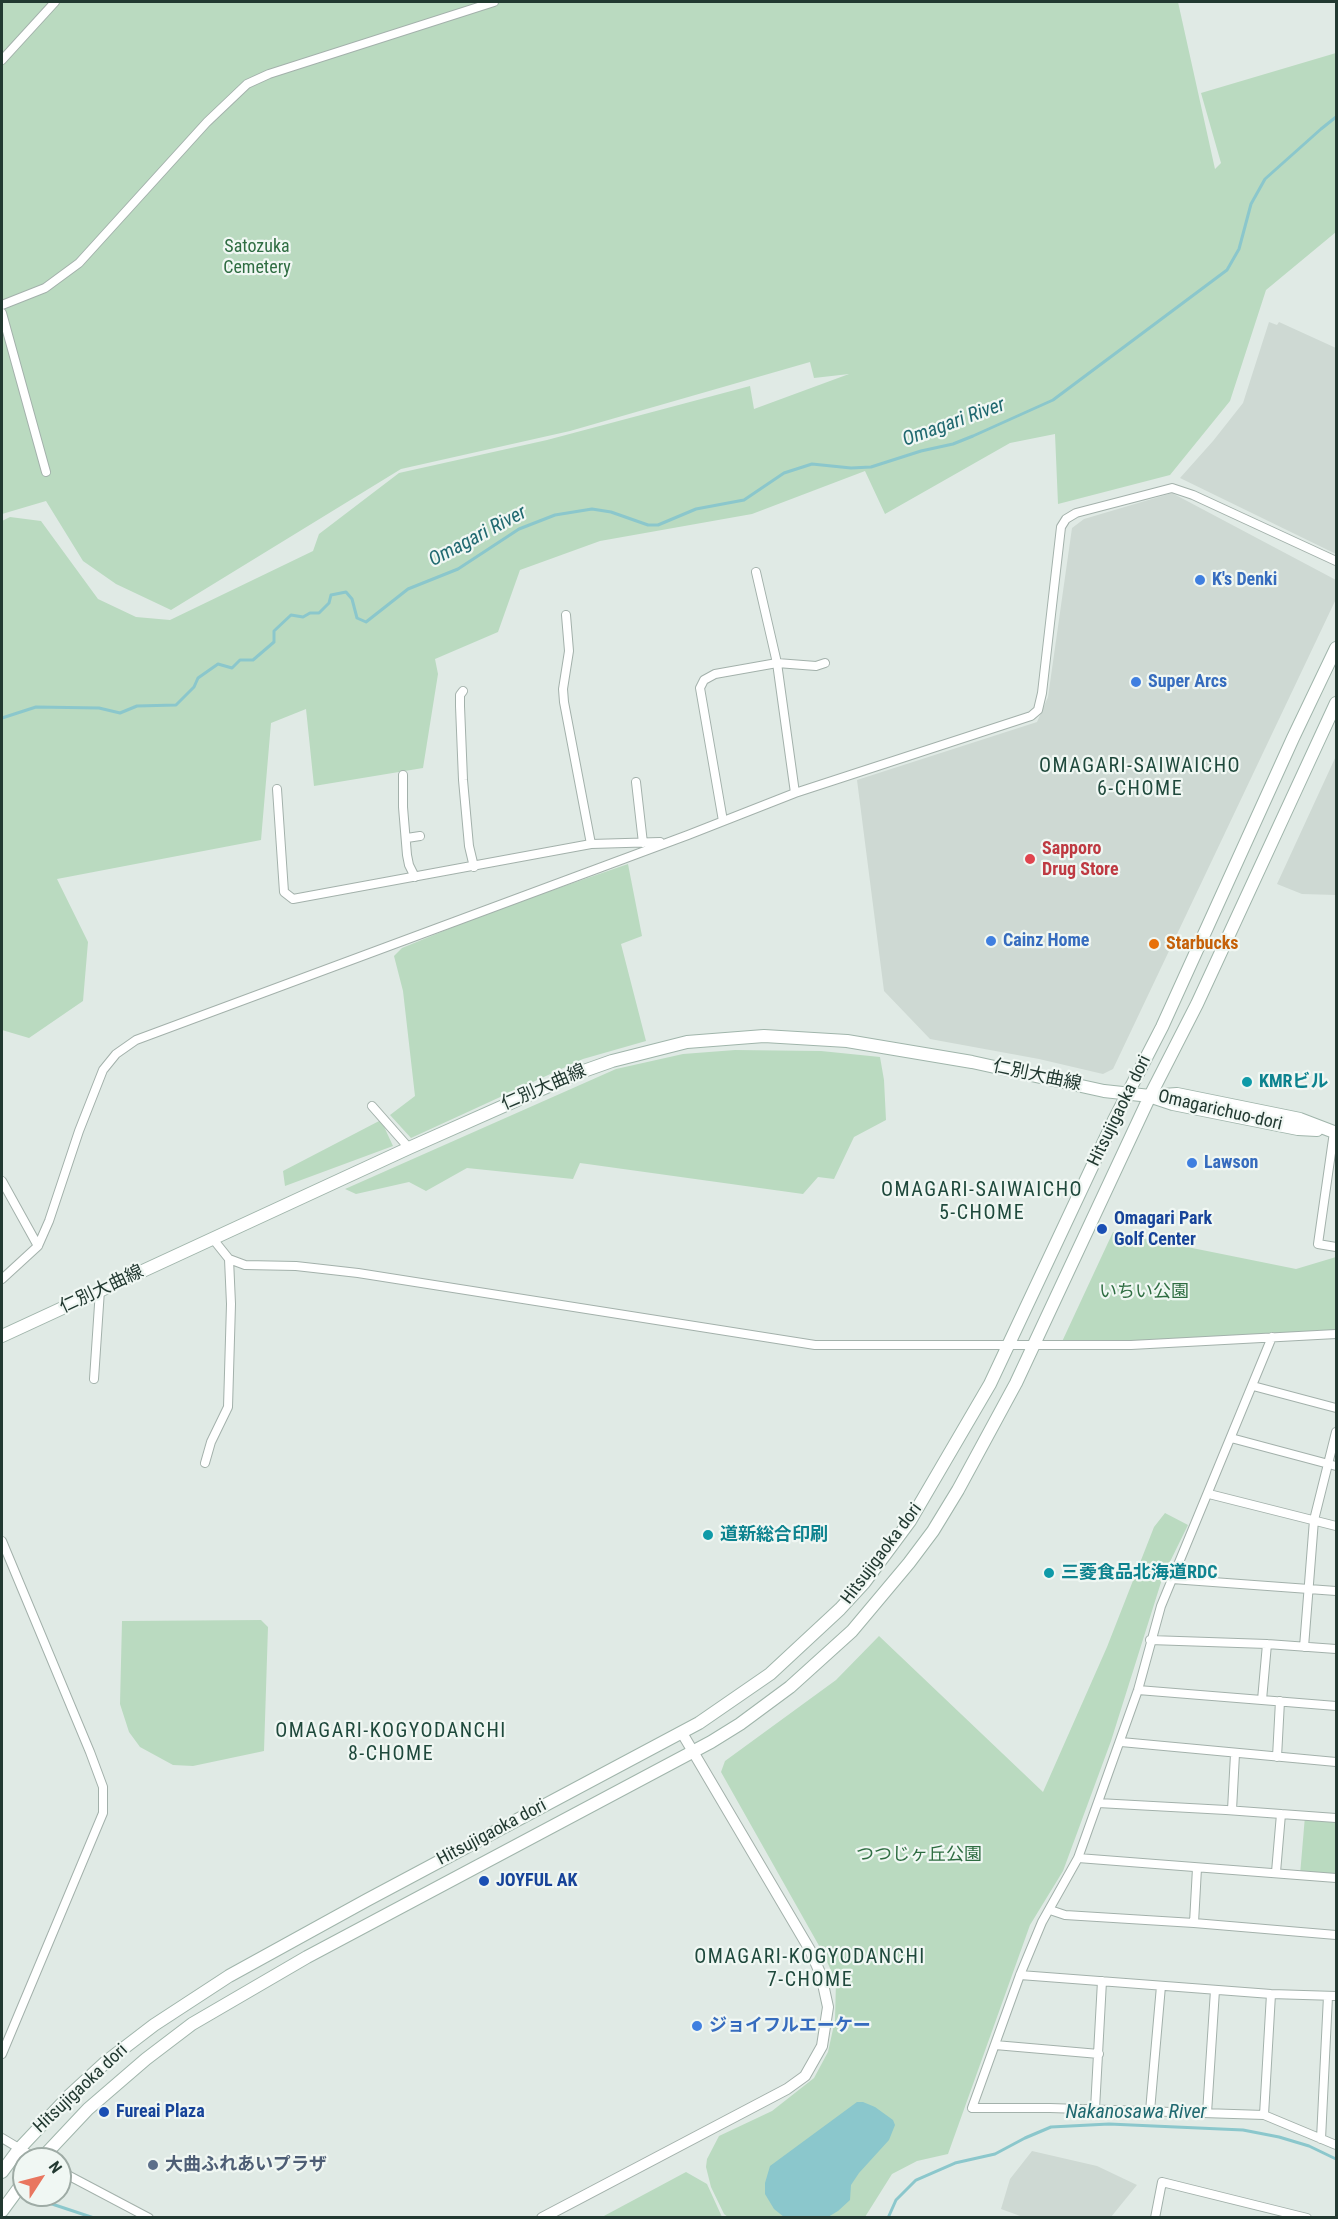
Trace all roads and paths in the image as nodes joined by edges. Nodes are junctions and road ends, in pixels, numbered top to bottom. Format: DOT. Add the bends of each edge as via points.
graph roads {
  1 [pos="55,2"];
  2 [pos="470,2"];
  3 [pos="494,2"];
  4 [pos="479,6"];
  5 [pos="2,60"];
  6 [pos="2,305"];
  7 [pos="2,313"];
  8 [pos="46,472"];
  9 [pos="1336,561"];
  10 [pos="756,572"];
  11 [pos="566,615"];
  12 [pos="1336,648"];
  13 [pos="777,663"];
  14 [pos="825,663"];
  15 [pos="463,691"];
  16 [pos="1336,703"];
  17 [pos="403,775"];
  18 [pos="636,782"];
  19 [pos="277,789"];
  20 [pos="795,793"];
  21 [pos="723,821"];
  22 [pos="420,836"];
  23 [pos="407,838"];
  24 [pos="668,842"];
  25 [pos="643,843"];
  26 [pos="591,844"];
  27 [pos="474,867"];
  28 [pos="415,877"];
  29 [pos="1128,1094"];
  30 [pos="1150,1096"];
  31 [pos="372,1106"];
  32 [pos="1335,1132"];
  33 [pos="409,1148"];
  34 [pos="2,1181"];
  35 [pos="213,1239"];
  36 [pos="38,1246"];
  37 [pos="1336,1247"];
  38 [pos="230,1258"];
  39 [pos="2,1279"];
  40 [pos="100,1290"];
  41 [pos="1336,1334"];
  42 [pos="2,1336"];
  43 [pos="1272,1337"];
  44 [pos="1008,1344"];
  45 [pos="1034,1345"];
  46 [pos="93,1379"];
  47 [pos="1253,1386"];
  48 [pos="1336,1408"];
  49 [pos="1336,1432"];
  50 [pos="1231,1438"];
  51 [pos="205,1462"];
  52 [pos="1332,1465"];
  53 [pos="1209,1494"];
  54 [pos="1314,1520"];
  55 [pos="1336,1526"];
  56 [pos="2,1540"];
  57 [pos="1172,1579"];
  58 [pos="1307,1589"];
  59 [pos="1336,1591"];
  60 [pos="1150,1640"];
  61 [pos="1266,1644"];
  62 [pos="1304,1647"];
  63 [pos="1336,1649"];
  64 [pos="1138,1690"];
  65 [pos="1262,1700"];
  66 [pos="1280,1701"];
  67 [pos="1336,1706"];
  68 [pos="682,1733"];
  69 [pos="1121,1742"];
  70 [pos="694,1752"];
  71 [pos="1235,1754"];
  72 [pos="1277,1757"];
  73 [pos="1336,1762"];
  74 [pos="1098,1803"];
  75 [pos="1232,1810"];
  76 [pos="1281,1814"];
  77 [pos="1336,1818"];
  78 [pos="1078,1858"];
  79 [pos="1197,1868"];
  80 [pos="1276,1872"];
  81 [pos="1336,1878"];
  82 [pos="1050,1910"];
  83 [pos="1194,1923"];
  84 [pos="1336,1935"];
  85 [pos="1020,1975"];
  86 [pos="1102,1981"];
  87 [pos="1161,1986"];
  88 [pos="1215,1990"];
  89 [pos="1271,1994"];
  90 [pos="1332,1996"];
  91 [pos="995,2045"];
  92 [pos="2,2054"];
  93 [pos="1099,2054"];
  94 [pos="1095,2109"];
  95 [pos="1150,2111"];
  96 [pos="1208,2113"];
  97 [pos="1264,2115"];
  98 [pos="2,2138"];
  99 [pos="1321,2139"];
  100 [pos="1336,2145"];
  101 [pos="16,2147"];
  102 [pos="21,2147"];
  103 [pos="52,2147"];
  104 [pos="12,2158"];
  105 [pos="2,2172"];
  106 [pos="72,2177"];
  107 [pos="12,2197"];
  108 [pos="2,2211"];
  109 [pos="149,2217"];
  110 [pos="542,2217"];
  111 [pos="1155,2217"];
  112 [pos="1306,2217"];
  1 -- 5 [label="street"];
  2 -- 4 [label="street"];
  3 -- 4 [label="street"];
  4 -- 6 [label="street" via="247,84 78,263 45,288"];
  7 -- 8 [label="street"];
  9 -- 20 [label="street" via="1172,488 1076,513 1061,527 1038,710 1031,716"];
  10 -- 13 [label="street"];
  11 -- 26 [label="street" via="569,651 564,702"];
  12 -- 29 [label="main road, Hitsujigaoka dori"];
  13 -- 14 [label="street"];
  13 -- 20 [label="street"];
  13 -- 21 [label="street" via="715,674 704,680 700,688"];
  15 -- 27 [label="street" via="463,780"];
  16 -- 30 [label="main road, Hitsujigaoka dori" via="1197,1004"];
  17 -- 23 [label="street"];
  18 -- 25 [label="street"];
  19 -- 28 [label="street" via="284,892 293,899"];
  20 -- 21 [label="street"];
  21 -- 24 [label="street"];
  22 -- 23 [label="street"];
  23 -- 28 [label="street" via="409,865"];
  24 -- 25 [label="street"];
  24 -- 36 [label="street" via="136,1040 116,1054 103,1070"];
  25 -- 26 [label="street"];
  26 -- 27 [label="street"];
  27 -- 28 [label="street"];
  29 -- 30 [label="main road, 仁別大曲線"];
  29 -- 33 [label="main road, 仁別大曲線" via="847,1041 764,1036 687,1042 612,1061"];
  29 -- 44 [label="main road, Hitsujigaoka dori"];
  30 -- 32 [label="main road, Omagarichuo-dori" via="1177,1094 1300,1119"];
  30 -- 45 [label="main road, Hitsujigaoka dori"];
  31 -- 33 [label="street"];
  32 -- 37 [label="street" via="1318,1244"];
  33 -- 35 [label="main road, 仁別大曲線"];
  34 -- 36 [label="street"];
  35 -- 38 [label="street"];
  35 -- 40 [label="main road, 仁別大曲線"];
  36 -- 39 [label="street"];
  38 -- 44 [label="street" via="245,1265 358,1273 815,1345"];
  38 -- 51 [label="street" via="228,1407"];
  40 -- 42 [label="main road, 仁別大曲線"];
  40 -- 46 [label="street"];
  41 -- 43 [label="street"];
  43 -- 45 [label="street" via="1131,1345"];
  43 -- 47 [label="street"];
  44 -- 45 [label="street"];
  44 -- 68 [label="main road, Hitsujigaoka dori" via="936,1479 864,1583 770,1674"];
  45 -- 70 [label="main road, Hitsujigaoka dori" via="958,1490 909,1563 852,1630 813,1667 740,1724"];
  47 -- 48 [label="street"];
  47 -- 50 [label="street"];
  49 -- 52 [label="street"];
  50 -- 52 [label="street"];
  50 -- 53 [label="street"];
  52 -- 54 [label="street"];
  53 -- 54 [label="street"];
  53 -- 57 [label="street"];
  54 -- 55 [label="street"];
  54 -- 58 [label="street"];
  56 -- 92 [label="street" via="103,1787 103,1813"];
  57 -- 58 [label="street"];
  57 -- 60 [label="street"];
  58 -- 59 [label="street"];
  58 -- 62 [label="street"];
  60 -- 61 [label="street"];
  60 -- 64 [label="street"];
  61 -- 62 [label="street"];
  61 -- 65 [label="street"];
  62 -- 63 [label="street"];
  64 -- 65 [label="street"];
  64 -- 69 [label="street"];
  65 -- 66 [label="street"];
  66 -- 67 [label="street"];
  66 -- 72 [label="street"];
  68 -- 70 [label="street"];
  68 -- 102 [label="main road, Hitsujigaoka dori" via="229,1976 107,2061"];
  69 -- 71 [label="street"];
  69 -- 74 [label="street"];
  70 -- 103 [label="main road, Hitsujigaoka dori" via="270,1977 192,2024 88,2109"];
  70 -- 110 [label="street" via="821,1975 828,2007 822,2046 805,2076 787,2089"];
  71 -- 72 [label="street"];
  71 -- 75 [label="street"];
  72 -- 73 [label="street"];
  74 -- 75 [label="street"];
  74 -- 78 [label="street"];
  75 -- 76 [label="street"];
  76 -- 77 [label="street"];
  76 -- 80 [label="street"];
  78 -- 79 [label="street"];
  78 -- 82 [label="street"];
  79 -- 80 [label="street"];
  79 -- 83 [label="street"];
  80 -- 81 [label="street"];
  82 -- 83 [label="street" via="1065,1915"];
  82 -- 85 [label="street" via="1041,1922"];
  83 -- 84 [label="street"];
  85 -- 86 [label="street"];
  85 -- 91 [label="street"];
  86 -- 87 [label="street"];
  86 -- 93 [label="street"];
  87 -- 88 [label="street"];
  87 -- 95 [label="street"];
  88 -- 89 [label="street"];
  88 -- 96 [label="street"];
  89 -- 90 [label="street"];
  89 -- 97 [label="street"];
  90 -- 99 [label="street"];
  91 -- 93 [label="street"];
  91 -- 94 [label="street" via="972,2108"];
  93 -- 94 [label="street"];
  94 -- 95 [label="street"];
  95 -- 96 [label="street"];
  96 -- 97 [label="street"];
  97 -- 99 [label="street"];
  98 -- 101 [label="street"];
  99 -- 100 [label="street"];
  104 -- 105 [label="main road, Hitsujigaoka dori"];
  106 -- 109 [label="street"];
  107 -- 108 [label="main road"];
  111 -- 112 [label="street" via="1162,2182"];
}
